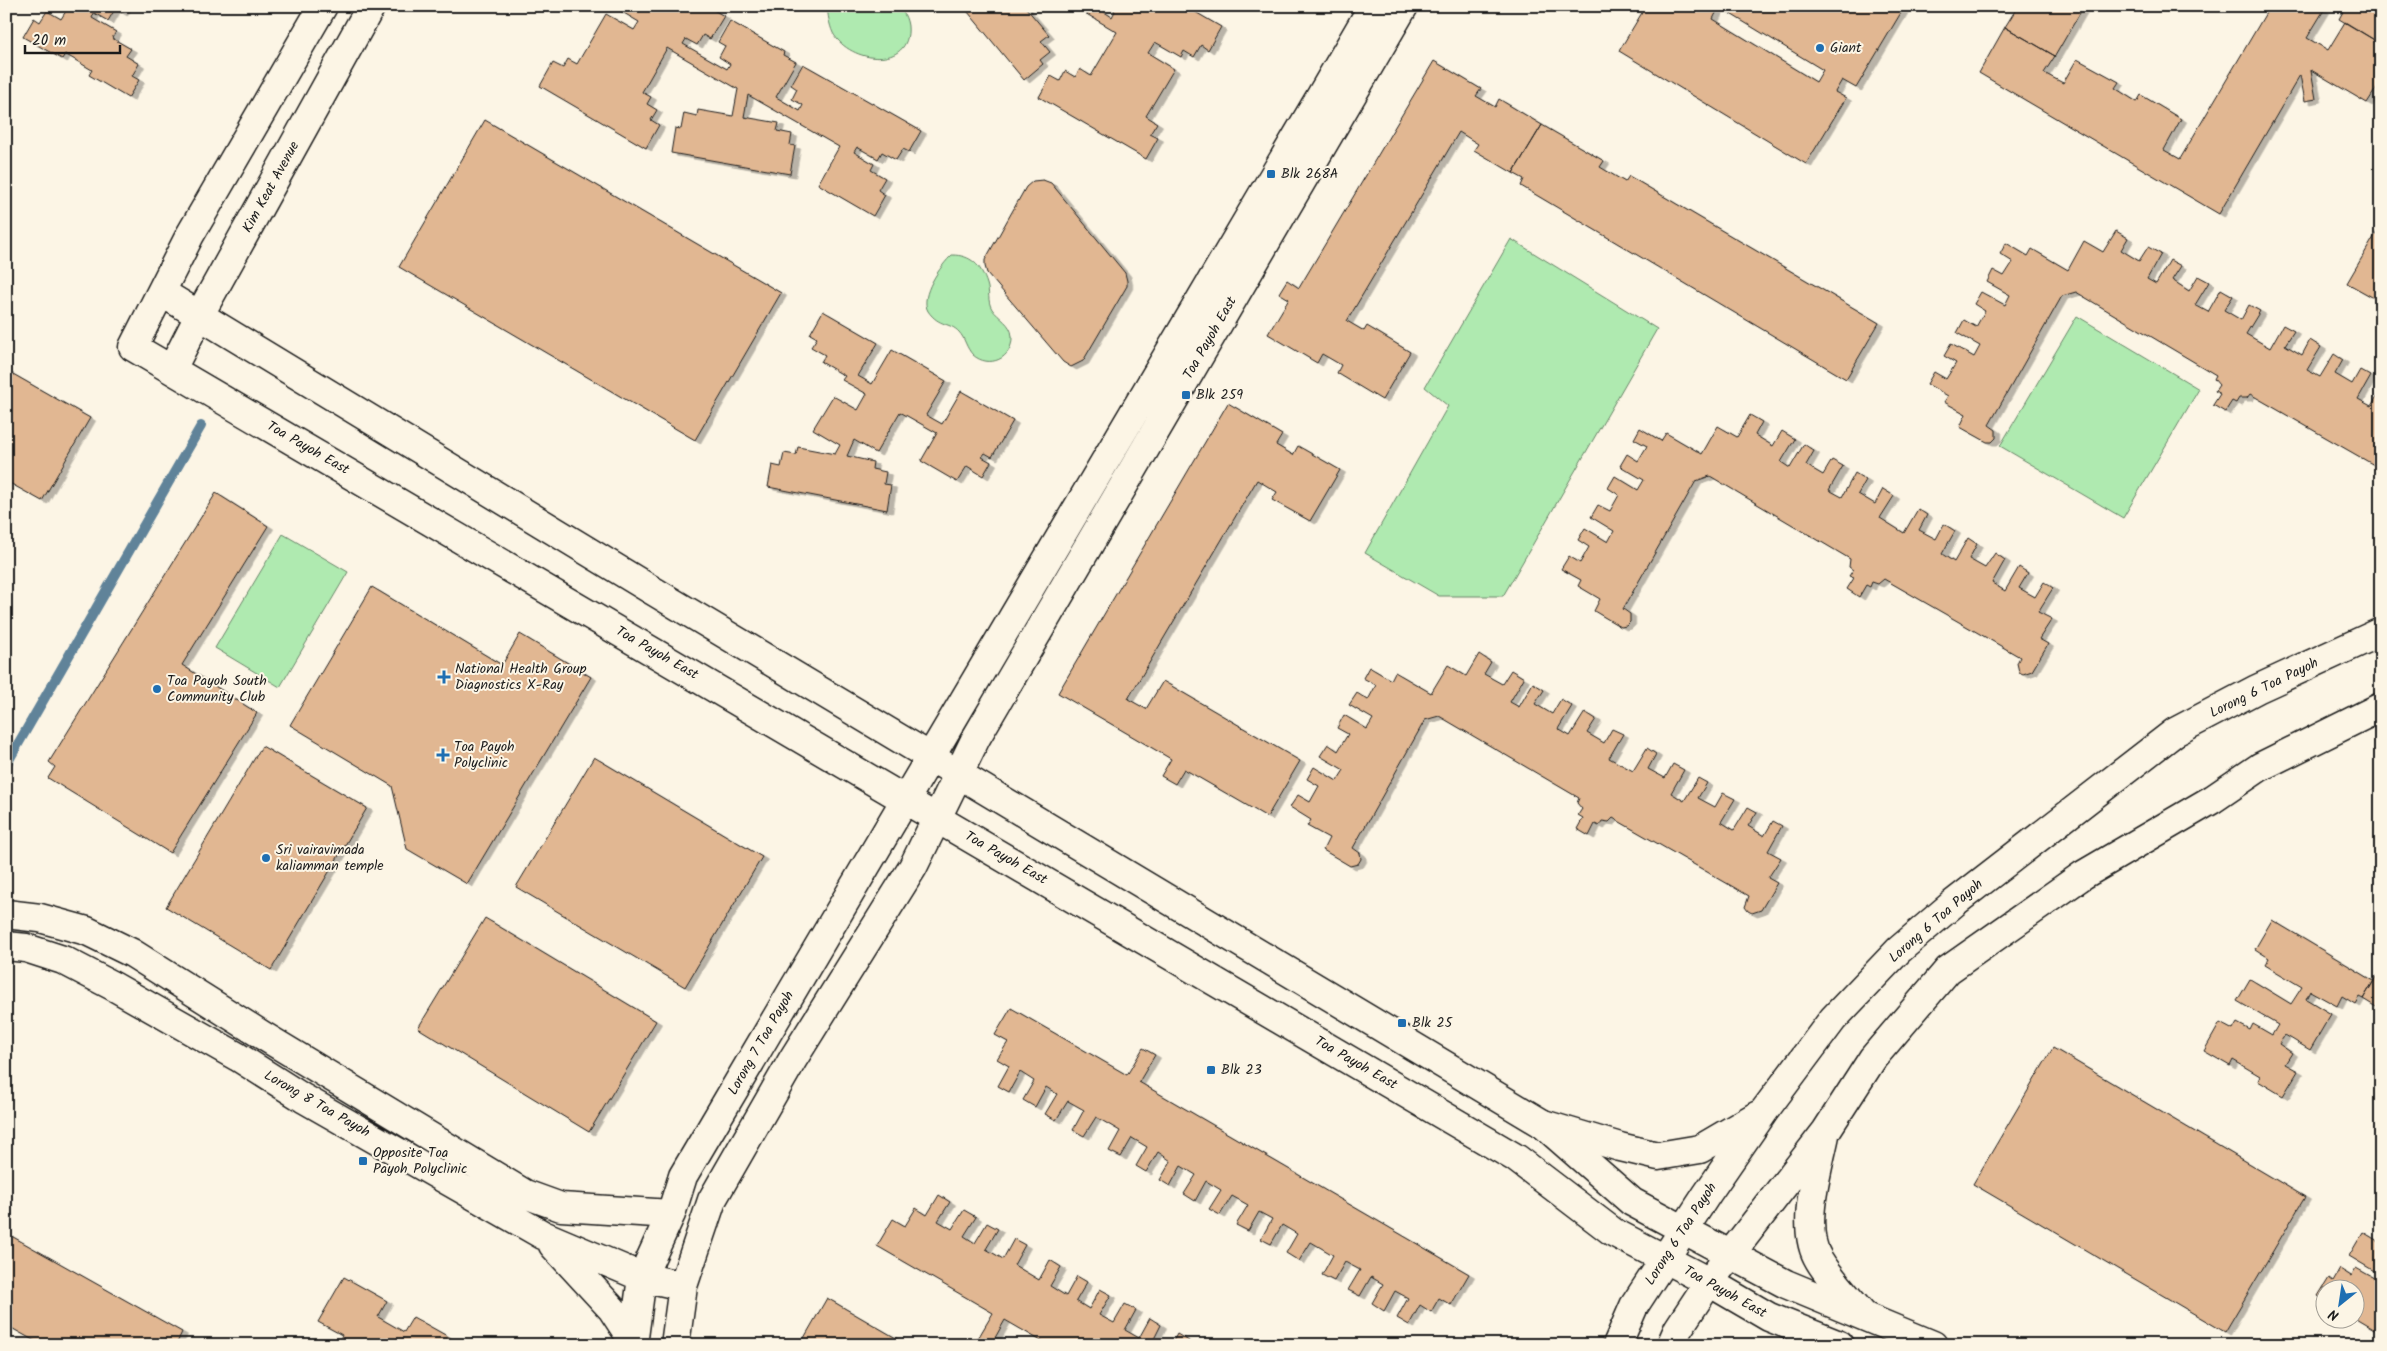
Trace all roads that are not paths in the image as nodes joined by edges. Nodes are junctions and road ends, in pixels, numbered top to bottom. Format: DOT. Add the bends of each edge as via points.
graph roads {
  1 [pos="323,6"];
  2 [pos="371,6"];
  3 [pos="1373,6"];
  4 [pos="1404,6"];
  5 [pos="161,292"];
  6 [pos="199,316"];
  7 [pos="172,369"];
  8 [pos="2381,632"];
  9 [pos="2381,707"];
  10 [pos="930,757"];
  11 [pos="958,774"];
  12 [pos="906,799"];
  13 [pos="937,818"];
  14 [pos="6,914"];
  15 [pos="6,946"];
  16 [pos="1766,1110"];
  17 [pos="1543,1124"];
  18 [pos="1826,1131"];
  19 [pos="671,1214"];
  20 [pos="1683,1230"];
  21 [pos="543,1235"];
  22 [pos="1730,1254"];
  23 [pos="1665,1258"];
  24 [pos="642,1277"];
  25 [pos="1709,1282"];
  26 [pos="683,1286"];
  27 [pos="1863,1315"];
  28 [pos="633,1343"];
  29 [pos="675,1345"];
  30 [pos="1617,1345"];
  31 [pos="1671,1345"];
  32 [pos="1839,1345"];
  33 [pos="1933,1345"];
  1 -- 5 [label="street" via="190,235"];
  2 -- 6 [label="street, Kim Keat Avenue"];
  3 -- 10 [label="street, Toa Payoh East" via="1207,293"];
  4 -- 11 [label="street, Toa Payoh East" via="976,738"];
  5 -- 6 [label="street"];
  5 -- 7 [label="street, Toa Payoh East" via="133,347"];
  6 -- 7 [label="street, Kim Keat Avenue"];
  6 -- 10 [label="street"];
  7 -- 12 [label="street, Toa Payoh East"];
  8 -- 16 [label="street, Lorong 6 Toa Payoh" via="2257,689 2175,732 1954,902 1899,950 1833,1019"];
  9 -- 18 [label="street" via="2260,767 2213,799 2083,875 1948,970 1873,1058"];
  10 -- 11 [label="street"];
  10 -- 12 [label="street, Lorong 7 Toa Payoh"];
  11 -- 13 [label="street"];
  11 -- 17 [label="street"];
  12 -- 13 [label="street, Toa Payoh East"];
  12 -- 19 [label="street, Lorong 7 Toa Payoh" via="683,1176"];
  13 -- 23 [label="street, Toa Payoh East" via="1516,1158 1613,1232"];
  13 -- 26 [label="street" via="913,867 794,1059 712,1200"];
  14 -- 19 [label="street" via="40,918 87,931 132,953 525,1194 561,1207"];
  15 -- 21 [label="street, Lorong 8 Toa Payoh" via="26,948 63,960 113,986"];
  16 -- 17 [label="street" via="1700,1149 1658,1156"];
  16 -- 20 [label="street, Lorong 6 Toa Payoh"];
  17 -- 20 [label="street" via="1632,1202"];
  18 -- 22 [label="street"];
  18 -- 27 [label="street" via="1809,1221 1812,1242 1818,1259"];
  19 -- 24 [label="street, Lorong 7 Toa Payoh"];
  20 -- 22 [label="street"];
  20 -- 23 [label="street, Lorong 6 Toa Payoh"];
  21 -- 24 [label="street, Lorong 8 Toa Payoh"];
  21 -- 28 [label="street" via="612,1309"];
  22 -- 25 [label="street"];
  22 -- 27 [label="street" via="1786,1284"];
  23 -- 25 [label="street, Toa Payoh East"];
  23 -- 30 [label="street, Lorong 6 Toa Payoh" via="1634,1306"];
  24 -- 26 [label="street, Lorong 8 Toa Payoh"];
  24 -- 28 [label="street, Lorong 7 Toa Payoh"];
  25 -- 31 [label="street"];
  25 -- 32 [label="street, Toa Payoh East" via="1769,1317"];
  26 -- 29 [label="street"];
  27 -- 33 [label="street"];
}
